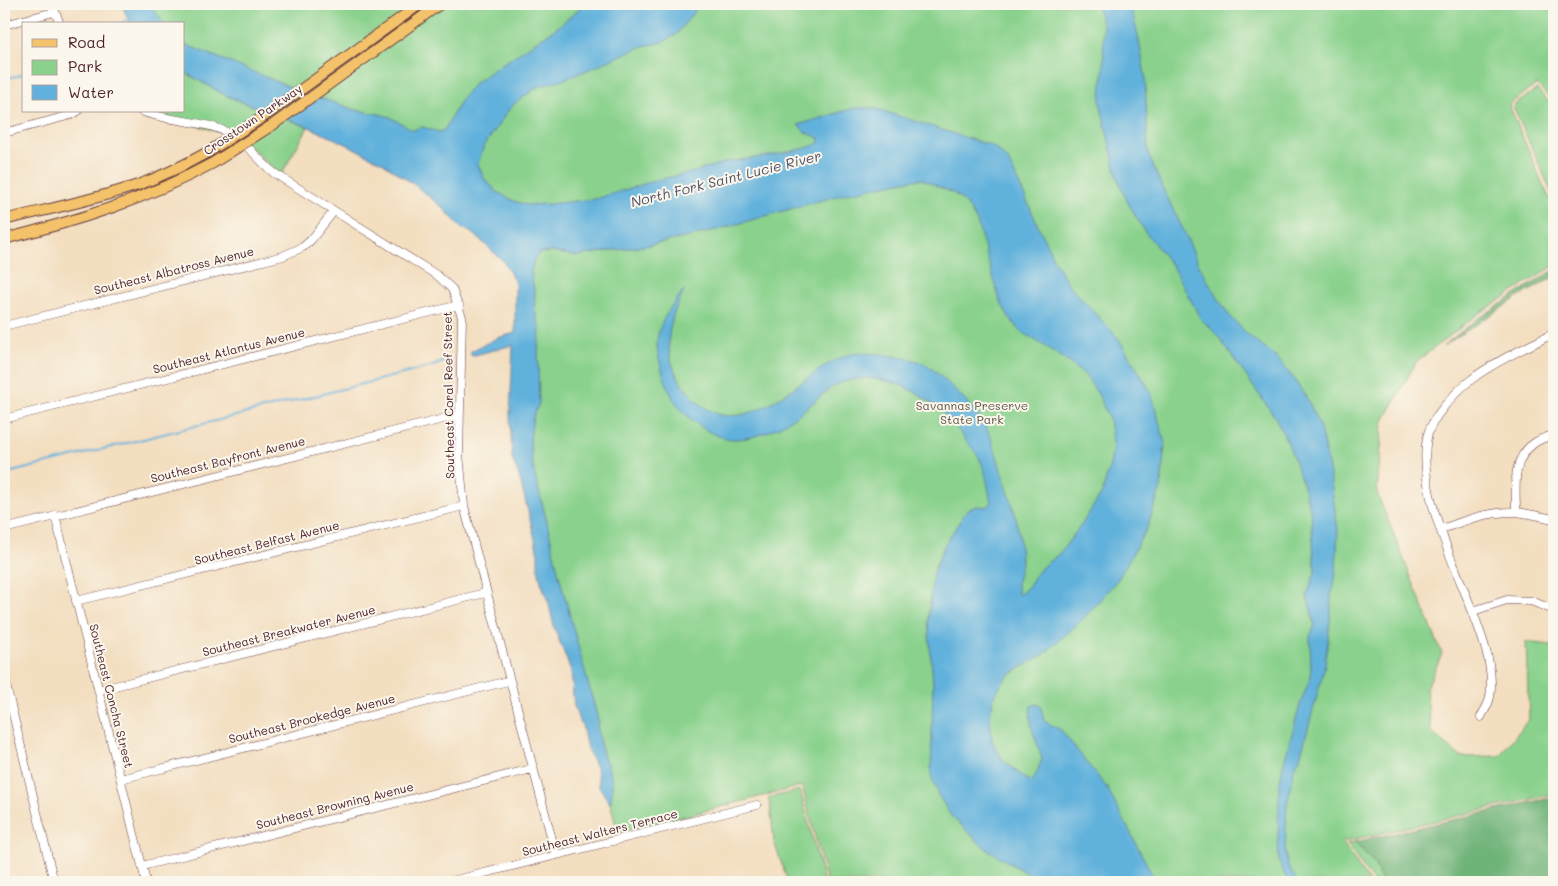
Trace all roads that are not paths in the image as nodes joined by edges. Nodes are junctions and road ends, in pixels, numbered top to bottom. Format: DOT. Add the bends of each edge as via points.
graph roads {
  1 [pos="420,4"];
  2 [pos="440,4"];
  3 [pos="53,8"];
  4 [pos="59,22"];
  5 [pos="4,24"];
  6 [pos="77,112"];
  7 [pos="144,112"];
  8 [pos="4,133"];
  9 [pos="334,211"];
  10 [pos="4,220"];
  11 [pos="4,239"];
  12 [pos="459,305"];
  13 [pos="4,326"];
  14 [pos="1554,333"];
  15 [pos="459,415"];
  16 [pos="4,419"];
  17 [pos="1554,435"];
  18 [pos="464,506"];
  19 [pos="1516,512"];
  20 [pos="55,515"];
  21 [pos="1554,519"];
  22 [pos="4,528"];
  23 [pos="1441,529"];
  24 [pos="485,593"];
  25 [pos="76,601"];
  26 [pos="1554,610"];
  27 [pos="1473,612"];
  28 [pos="4,677"];
  29 [pos="508,681"];
  30 [pos="99,690"];
  31 [pos="1481,717"];
  32 [pos="532,769"];
  33 [pos="121,779"];
  34 [pos="758,805"];
  35 [pos="556,855"];
  36 [pos="142,866"];
  37 [pos="54,882"];
  38 [pos="146,882"];
  39 [pos="448,882"];
  1 -- 10 [label="main road, Crosstown Parkway, bridge" via="264,117 166,174 88,200"];
  2 -- 11 [label="main road, Crosstown Parkway, bridge" via="274,124 213,163 120,206"];
  3 -- 4 [label="street"];
  3 -- 5 [label="street"];
  6 -- 8 [label="street"];
  7 -- 9 [label="street, Southeast Coral Reef Street" via="171,120 204,124 234,136 274,174"];
  9 -- 12 [label="street, Southeast Coral Reef Street" via="438,276 452,289"];
  9 -- 13 [label="street, Southeast Albatross Avenue" via="311,240 283,256"];
  12 -- 15 [label="street, Southeast Coral Reef Street" via="462,317"];
  12 -- 16 [label="street, Southeast Atlantus Avenue"];
  14 -- 23 [label="street" via="1472,378 1452,396 1436,418 1427,437 1425,466 1428,489"];
  15 -- 18 [label="street, Southeast Coral Reef Street"];
  15 -- 20 [label="street, Southeast Bayfront Avenue"];
  17 -- 19 [label="street" via="1534,443 1522,454 1516,473"];
  18 -- 24 [label="street, Southeast Coral Reef Street"];
  18 -- 25 [label="street, Southeast Belfast Avenue"];
  19 -- 21 [label="street"];
  19 -- 23 [label="street" via="1468,519"];
  20 -- 22 [label="street, Southeast Bayfront Avenue"];
  20 -- 25 [label="street, Southeast Concha Street"];
  23 -- 27 [label="street"];
  24 -- 29 [label="street, Southeast Coral Reef Street"];
  24 -- 30 [label="street, Southeast Breakwater Avenue"];
  25 -- 30 [label="street, Southeast Concha Street"];
  26 -- 27 [label="street" via="1531,601 1507,600"];
  27 -- 31 [label="street" via="1488,659 1491,682 1490,698"];
  28 -- 37 [label="street"];
  29 -- 32 [label="street, Southeast Coral Reef Street"];
  29 -- 33 [label="street, Southeast Brookedge Avenue"];
  30 -- 33 [label="street, Southeast Concha Street"];
  32 -- 35 [label="street, Southeast Coral Reef Street"];
  32 -- 36 [label="street, Southeast Browning Avenue"];
  33 -- 36 [label="street, Southeast Concha Street"];
  34 -- 35 [label="street, Southeast Walters Terrace"];
  35 -- 39 [label="street, Southeast Walters Terrace"];
  36 -- 38 [label="street, Southeast Concha Street"];
}
